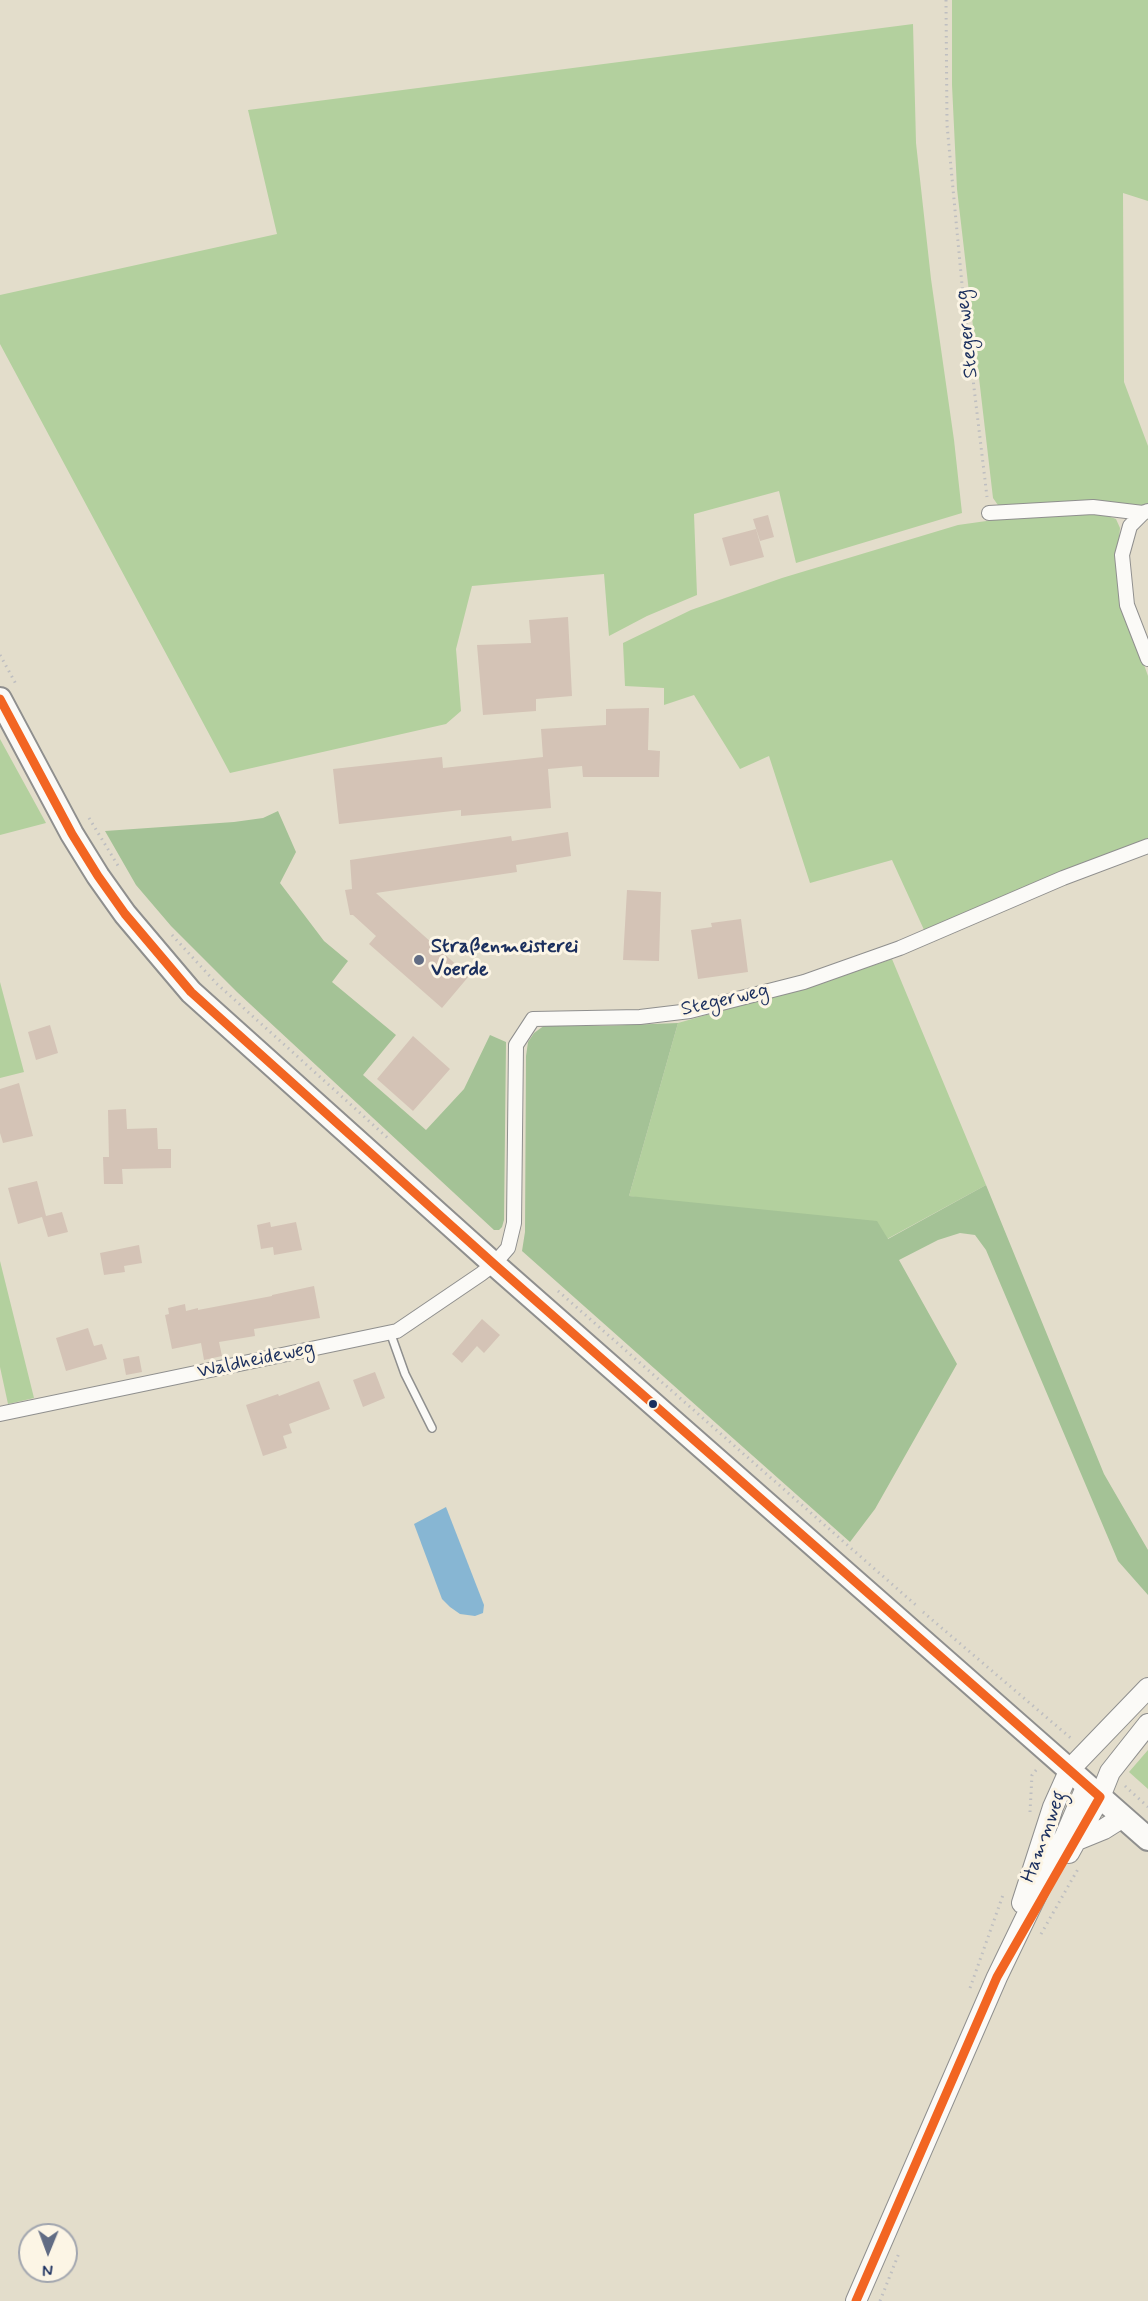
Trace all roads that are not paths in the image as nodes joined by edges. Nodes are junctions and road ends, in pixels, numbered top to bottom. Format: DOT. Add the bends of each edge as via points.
graph roads {
  1 [pos="1145,512"];
  2 [pos="988,513"];
  3 [pos="1148,659"];
  4 [pos="11,697"];
  5 [pos="1148,846"];
  6 [pos="494,1264"];
  7 [pos="390,1332"];
  8 [pos="0,1414"];
  9 [pos="432,1428"];
  10 [pos="1148,1688"];
  11 [pos="1148,1703"];
  12 [pos="1148,1724"];
  13 [pos="1084,1783"];
  14 [pos="1126,1820"];
  15 [pos="1148,1839"];
  16 [pos="1077,1840"];
  17 [pos="997,1977"];
  18 [pos="856,2301"];
  1 -- 2 [label="street" via="1093,507"];
  1 -- 3 [label="street" via="1130,526 1122,555 1127,605"];
  4 -- 6 [label="main road" via="72,834 125,914 191,992"];
  5 -- 6 [label="street, Stegerweg" via="900,948 804,982 690,1011 640,1017 533,1019 516,1045 514,1223 508,1248"];
  6 -- 7 [label="street, Waldheideweg"];
  6 -- 13 [label="main road"];
  7 -- 8 [label="street, Waldheideweg"];
  7 -- 9 [label="lane" via="405,1374"];
  10 -- 13 [label="main road, Hammweg" via="1087,1751"];
  11 -- 13 [label="main road, Hammweg" via="1108,1744"];
  12 -- 13 [label="main road, Hammweg" via="1110,1772"];
  13 -- 14 [label="main road"];
  13 -- 16 [label="main road, Hammweg"];
  13 -- 17 [label="main road, Hammweg" via="1053,1807"];
  14 -- 15 [label="main road"];
  14 -- 16 [label="main road, Hammweg"];
  16 -- 17 [label="main road, Hammweg"];
  17 -- 18 [label="main road, Hammweg"];
}
